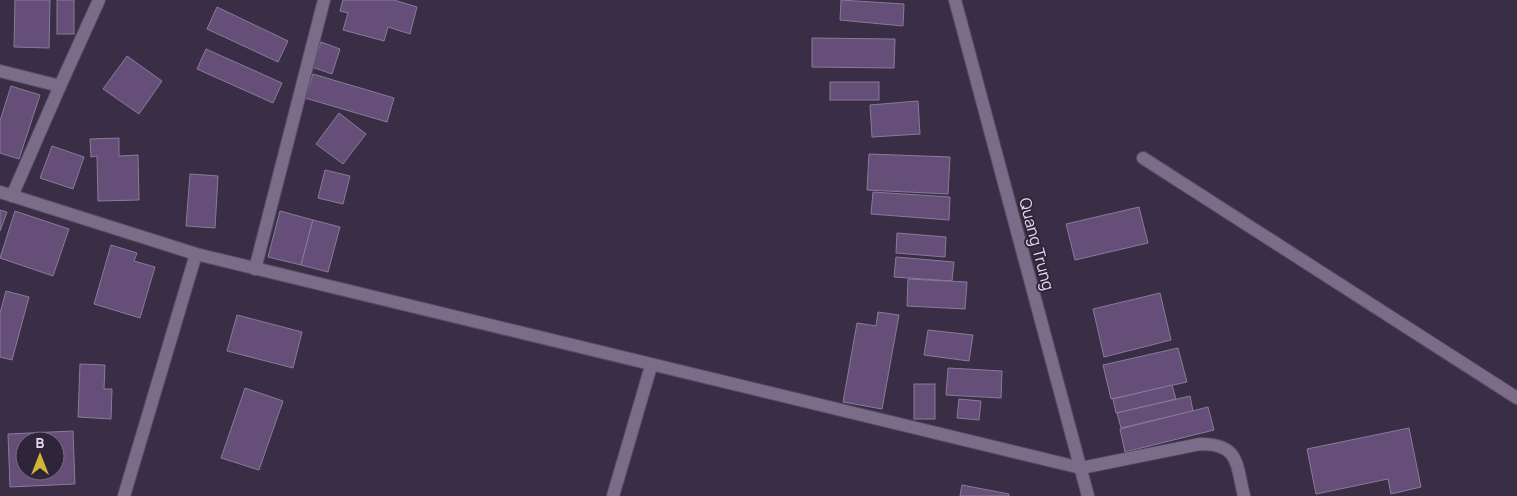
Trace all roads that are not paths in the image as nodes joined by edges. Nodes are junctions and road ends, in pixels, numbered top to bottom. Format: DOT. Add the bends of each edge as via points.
graph roads {
  1 [pos="99,0"];
  2 [pos="324,0"];
  3 [pos="955,0"];
  4 [pos="0,71"];
  5 [pos="60,86"];
  6 [pos="1144,158"];
  7 [pos="6,194"];
  8 [pos="196,254"];
  9 [pos="255,268"];
  10 [pos="651,366"];
  11 [pos="1517,398"];
  12 [pos="1081,468"];
  13 [pos="124,496"];
  14 [pos="613,496"];
  15 [pos="1088,496"];
  16 [pos="1244,496"];
  1 -- 5 [label="street"];
  2 -- 9 [label="street"];
  3 -- 12 [label="street, Quang Trung"];
  4 -- 5 [label="street"];
  5 -- 7 [label="street"];
  6 -- 11 [label="street"];
  7 -- 8 [label="street"];
  8 -- 9 [label="street"];
  8 -- 13 [label="street"];
  9 -- 10 [label="street"];
  10 -- 12 [label="street"];
  10 -- 14 [label="street"];
  12 -- 15 [label="street, Quang Trung"];
  12 -- 16 [label="street" via="1200,444 1218,444 1229,450 1234,458"];
}
